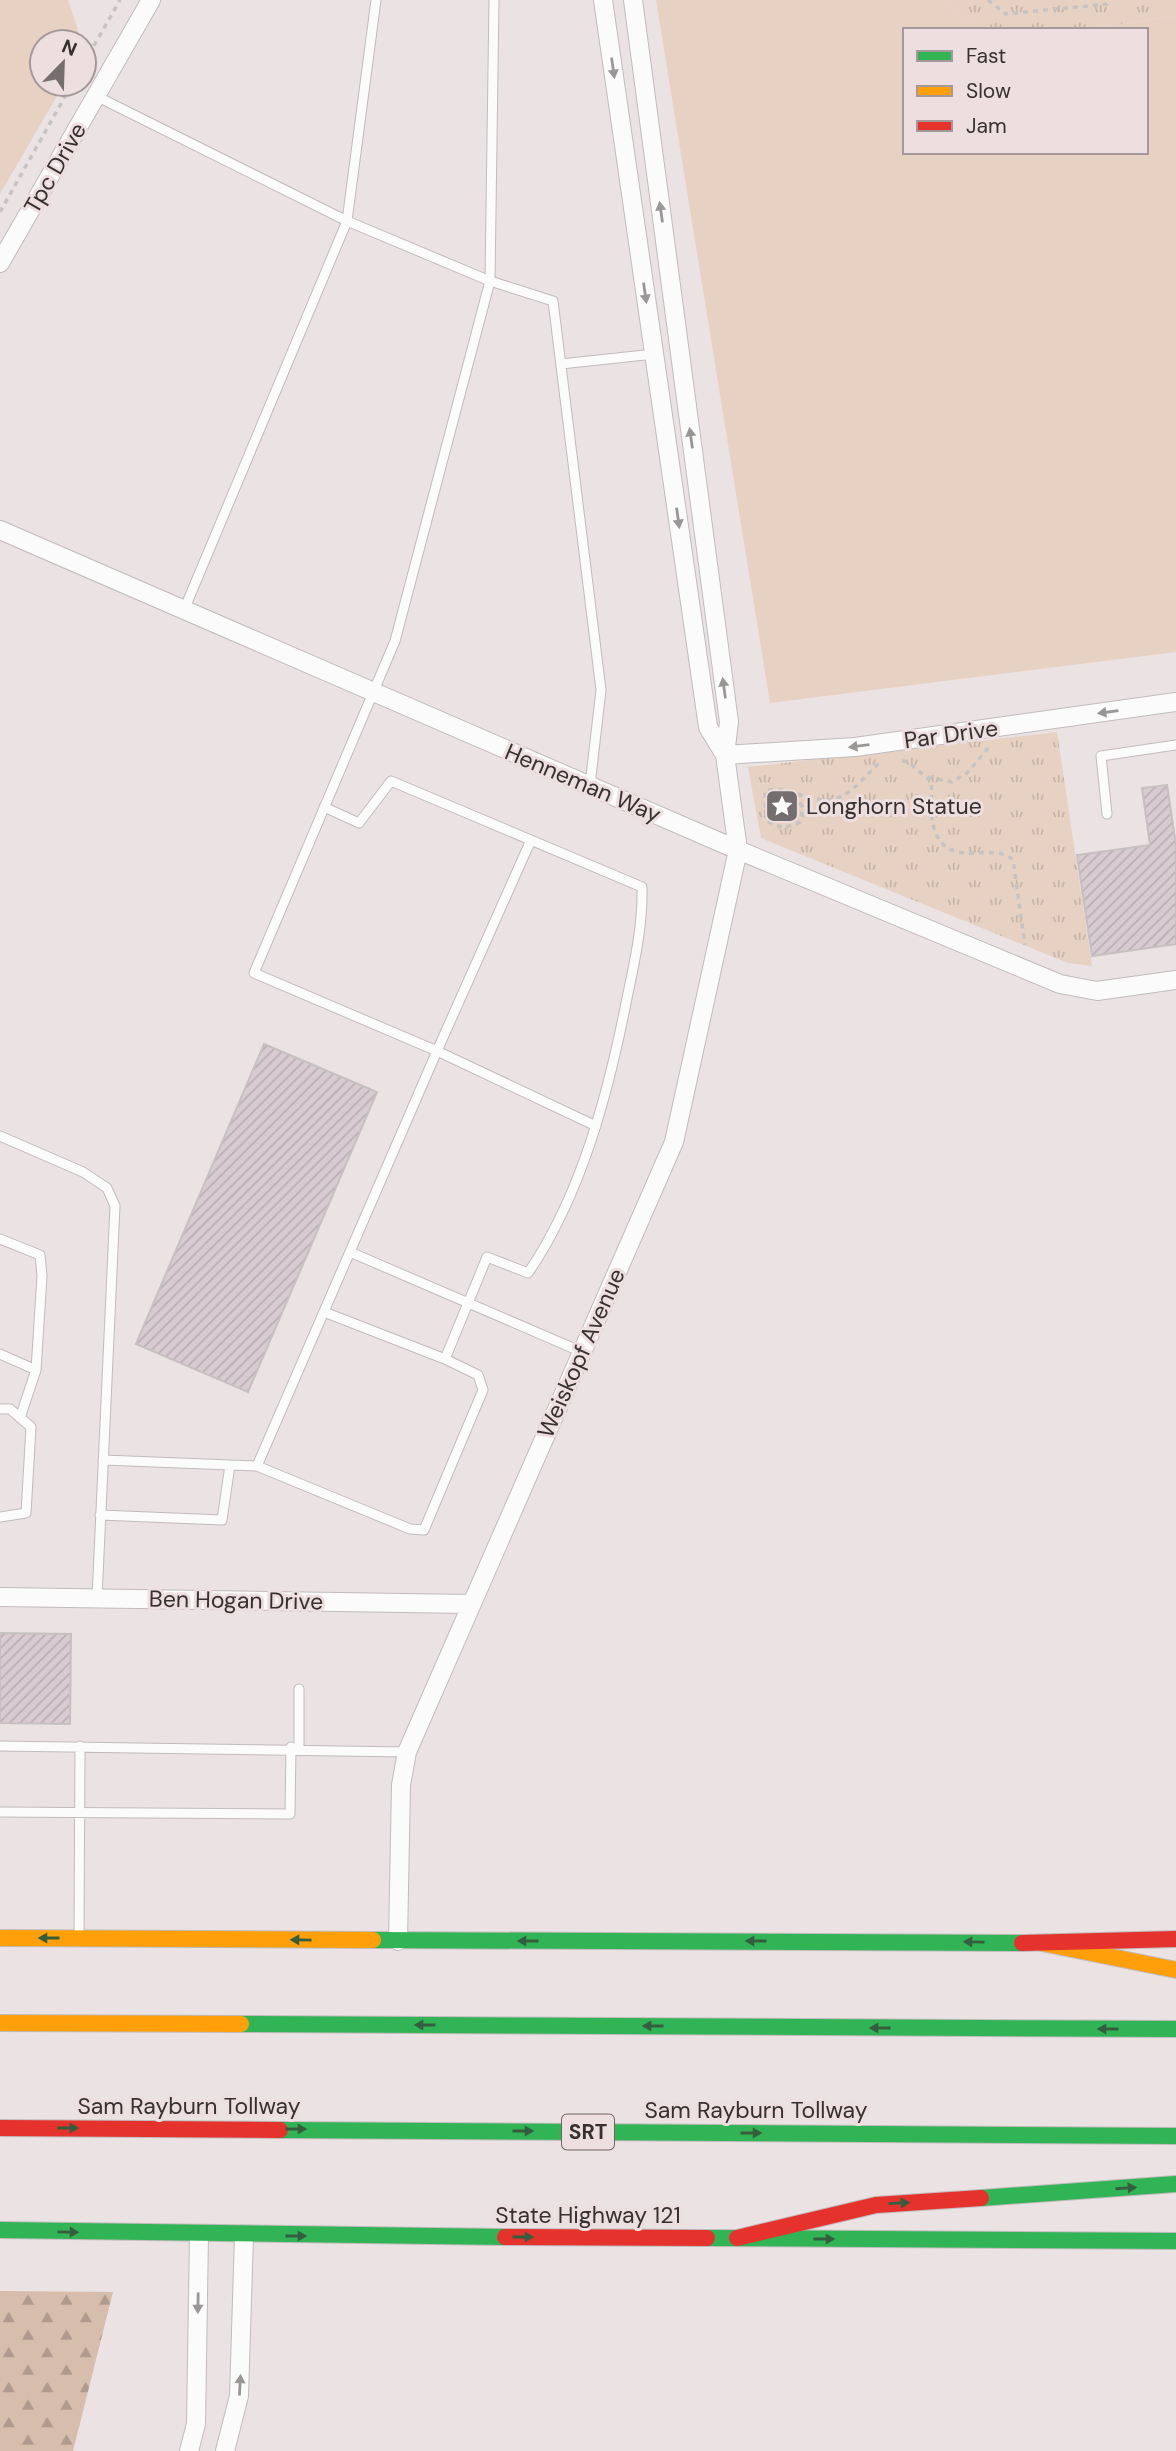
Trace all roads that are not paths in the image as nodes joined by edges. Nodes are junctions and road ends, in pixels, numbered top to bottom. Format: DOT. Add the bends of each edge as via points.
graph roads {
  1 [pos="151,0"];
  2 [pos="376,0"];
  3 [pos="494,0"];
  4 [pos="603,0"];
  5 [pos="633,0"];
  6 [pos="98,93"];
  7 [pos="98,97"];
  8 [pos="95,98"];
  9 [pos="348,221"];
  10 [pos="0,263"];
  11 [pos="490,281"];
  12 [pos="654,354"];
  13 [pos="561,364"];
  14 [pos="0,530"];
  15 [pos="184,610"];
  16 [pos="372,691"];
  17 [pos="1176,702"];
  18 [pos="1176,745"];
  19 [pos="725,755"];
  20 [pos="590,786"];
  21 [pos="324,807"];
  22 [pos="1107,814"];
  23 [pos="531,840"];
  24 [pos="738,850"];
  25 [pos="1176,980"];
  26 [pos="437,1051"];
  27 [pos="596,1126"];
  28 [pos="0,1136"];
  29 [pos="0,1240"];
  30 [pos="350,1252"];
  31 [pos="469,1304"];
  32 [pos="324,1312"];
  33 [pos="582,1352"];
  34 [pos="0,1354"];
  35 [pos="445,1359"];
  36 [pos="37,1370"];
  37 [pos="0,1409"];
  38 [pos="20,1418"];
  39 [pos="103,1460"];
  40 [pos="230,1465"];
  41 [pos="257,1466"];
  42 [pos="100,1515"];
  43 [pos="0,1517"];
  44 [pos="0,1598"];
  45 [pos="97,1598"];
  46 [pos="471,1604"];
  47 [pos="299,1689"];
  48 [pos="0,1745"];
  49 [pos="80,1746"];
  50 [pos="295,1748"];
  51 [pos="407,1752"];
  52 [pos="0,1812"];
  53 [pos="80,1812"];
  54 [pos="0,1938"];
  55 [pos="79,1938"];
  56 [pos="1176,1939"];
  57 [pos="398,1941"];
  58 [pos="1042,1943"];
  59 [pos="1176,1969"];
  60 [pos="0,2023"];
  61 [pos="1176,2029"];
  62 [pos="0,2128"];
  63 [pos="1176,2136"];
  64 [pos="1176,2184"];
  65 [pos="0,2230"];
  66 [pos="199,2234"];
  67 [pos="244,2236"];
  68 [pos="737,2238"];
  69 [pos="1176,2241"];
  70 [pos="189,2451"];
  71 [pos="225,2451"];
  1 -- 6 [label="street, Tpc Drive"];
  2 -- 9 [label="lane"];
  3 -- 11 [label="lane"];
  4 -- 12 [label="street, one-way"];
  19 -- 5 [label="street, one-way" via="729,722"];
  7 -- 9 [label="lane"];
  8 -- 10 [label="street, Tpc Drive"];
  9 -- 11 [label="lane"];
  9 -- 15 [label="lane"];
  11 -- 13 [label="lane" via="553,301"];
  11 -- 16 [label="lane" via="394,641"];
  12 -- 13 [label="lane"];
  12 -- 19 [label="street, one-way" via="708,727"];
  13 -- 20 [label="lane" via="601,690"];
  14 -- 15 [label="street, Henneman Way"];
  15 -- 16 [label="street, Henneman Way"];
  16 -- 20 [label="street, Henneman Way"];
  16 -- 21 [label="lane"];
  17 -- 19 [label="street, Par Drive, one-way" via="855,747"];
  18 -- 22 [label="lane" via="1101,757"];
  19 -- 24 [label="street, Weiskopf Avenue"];
  20 -- 24 [label="street, Henneman Way"];
  21 -- 23 [label="lane" via="359,823 391,781"];
  21 -- 26 [label="lane" via="254,972"];
  23 -- 26 [label="lane"];
  23 -- 27 [label="lane" via="642,887 643,922"];
  24 -- 25 [label="street, Henneman Way" via="1077,990 1097,992"];
  24 -- 33 [label="street, Weiskopf Avenue" via="674,1142"];
  26 -- 27 [label="lane"];
  26 -- 30 [label="lane"];
  27 -- 31 [label="lane" via="547,1246 528,1273 487,1257"];
  28 -- 39 [label="lane" via="83,1172 107,1188 115,1206"];
  29 -- 36 [label="lane" via="40,1255"];
  30 -- 31 [label="lane"];
  30 -- 32 [label="lane"];
  31 -- 33 [label="lane"];
  31 -- 35 [label="lane"];
  32 -- 35 [label="lane"];
  32 -- 41 [label="lane"];
  33 -- 46 [label="street, Weiskopf Avenue"];
  34 -- 36 [label="lane"];
  35 -- 41 [label="lane" via="478,1375 483,1390 424,1530 410,1529"];
  36 -- 38 [label="lane"];
  37 -- 38 [label="lane" via="9,1409"];
  38 -- 43 [label="lane" via="31,1427 26,1513"];
  39 -- 40 [label="lane"];
  39 -- 42 [label="lane"];
  40 -- 41 [label="lane"];
  40 -- 42 [label="lane" via="222,1520"];
  42 -- 45 [label="lane"];
  44 -- 45 [label="street, Ben Hogan Drive"];
  45 -- 46 [label="street, Ben Hogan Drive"];
  46 -- 51 [label="street, Weiskopf Avenue"];
  47 -- 50 [label="lane"];
  48 -- 49 [label="lane"];
  49 -- 50 [label="lane"];
  49 -- 53 [label="lane"];
  50 -- 51 [label="lane"];
  50 -- 53 [label="lane" via="290,1814"];
  51 -- 57 [label="street, Weiskopf Avenue" via="401,1784"];
  52 -- 53 [label="lane"];
  53 -- 55 [label="lane"];
  55 -- 54 [label="main road, one-way"];
  57 -- 55 [label="main road, one-way"];
  56 -- 58 [label="main road"];
  58 -- 57 [label="main road, one-way"];
  58 -- 59 [label="main road"];
  61 -- 60 [label="main road, one-way"];
  62 -- 63 [label="main road, Sam Rayburn Tollway / SRT, one-way"];
  68 -- 64 [label="main road, one-way" via="876,2205"];
  65 -- 66 [label="main road, State Highway 121, one-way"];
  66 -- 67 [label="main road, State Highway 121"];
  66 -- 70 [label="street, one-way" via="196,2424"];
  67 -- 68 [label="main road, State Highway 121, one-way"];
  71 -- 67 [label="street, one-way" via="239,2396"];
  68 -- 69 [label="main road, State Highway 121, one-way"];
}
